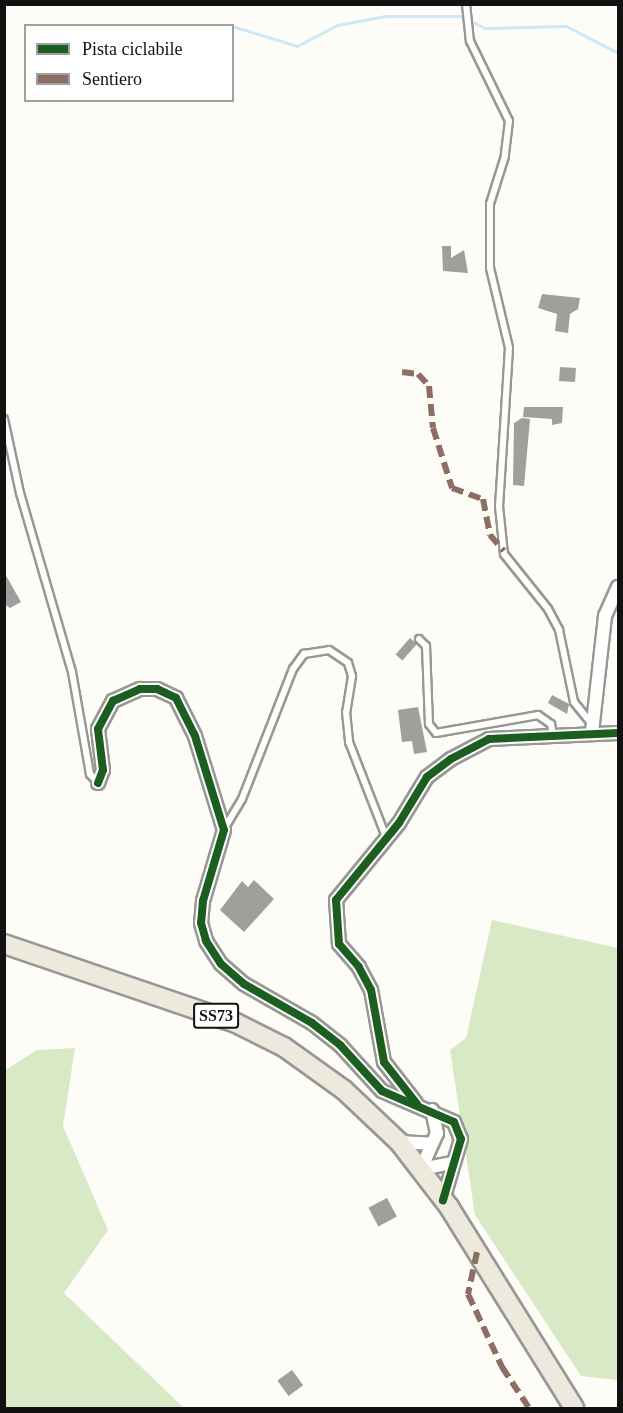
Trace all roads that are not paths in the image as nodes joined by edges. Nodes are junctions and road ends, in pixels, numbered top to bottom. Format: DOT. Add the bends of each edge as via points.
graph roads {
  1 [pos="466,4"];
  2 [pos="4,419"];
  3 [pos="618,587"];
  4 [pos="419,639"];
  5 [pos="592,728"];
  6 [pos="618,733"];
  7 [pos="553,734"];
  8 [pos="98,783"];
  9 [pos="224,830"];
  10 [pos="386,838"];
  11 [pos="4,944"];
  12 [pos="417,1104"];
  13 [pos="432,1110"];
  14 [pos="399,1142"];
  15 [pos="432,1144"];
  16 [pos="451,1163"];
  17 [pos="421,1169"];
  18 [pos="443,1200"];
  19 [pos="574,1408"];
  1 -- 5 [label="lane" via="470,41 509,121 505,156 490,204 490,268 509,348 499,506 504,554 554,619 574,702"];
  2 -- 8 [label="lane" via="20,493 72,672 90,774"];
  3 -- 5 [label="street" via="605,616"];
  4 -- 7 [label="lane" via="426,646 429,724 436,733 538,715 551,724"];
  5 -- 6 [label="street"];
  5 -- 7 [label="street"];
  7 -- 10 [label="street" via="489,739 451,759 428,777"];
  8 -- 9 [label="street" via="103,770 98,742 102,715 124,694 158,689 176,698 182,708 209,775"];
  9 -- 10 [label="lane" via="242,799 293,669 304,654 329,650 348,663 352,676 346,712 349,742"];
  9 -- 12 [label="street" via="203,901 201,923 206,941 221,964 244,984 319,1029 382,1091"];
  10 -- 12 [label="street" via="336,900 335,927 339,944 359,967 371,990 384,1062 395,1082"];
  11 -- 14 [label="main road, SS73" via="236,1023 284,1047 345,1090"];
  12 -- 13 [label="street"];
  13 -- 15 [label="street" via="437,1133"];
  13 -- 16 [label="street" via="445,1115 459,1129 461,1139"];
  14 -- 15 [label="street" via="414,1146"];
  14 -- 17 [label="main road, SS73"];
  15 -- 17 [label="street"];
  16 -- 17 [label="street"];
  16 -- 18 [label="street"];
  17 -- 18 [label="main road, SS73"];
  18 -- 19 [label="main road, SS73"];
}
